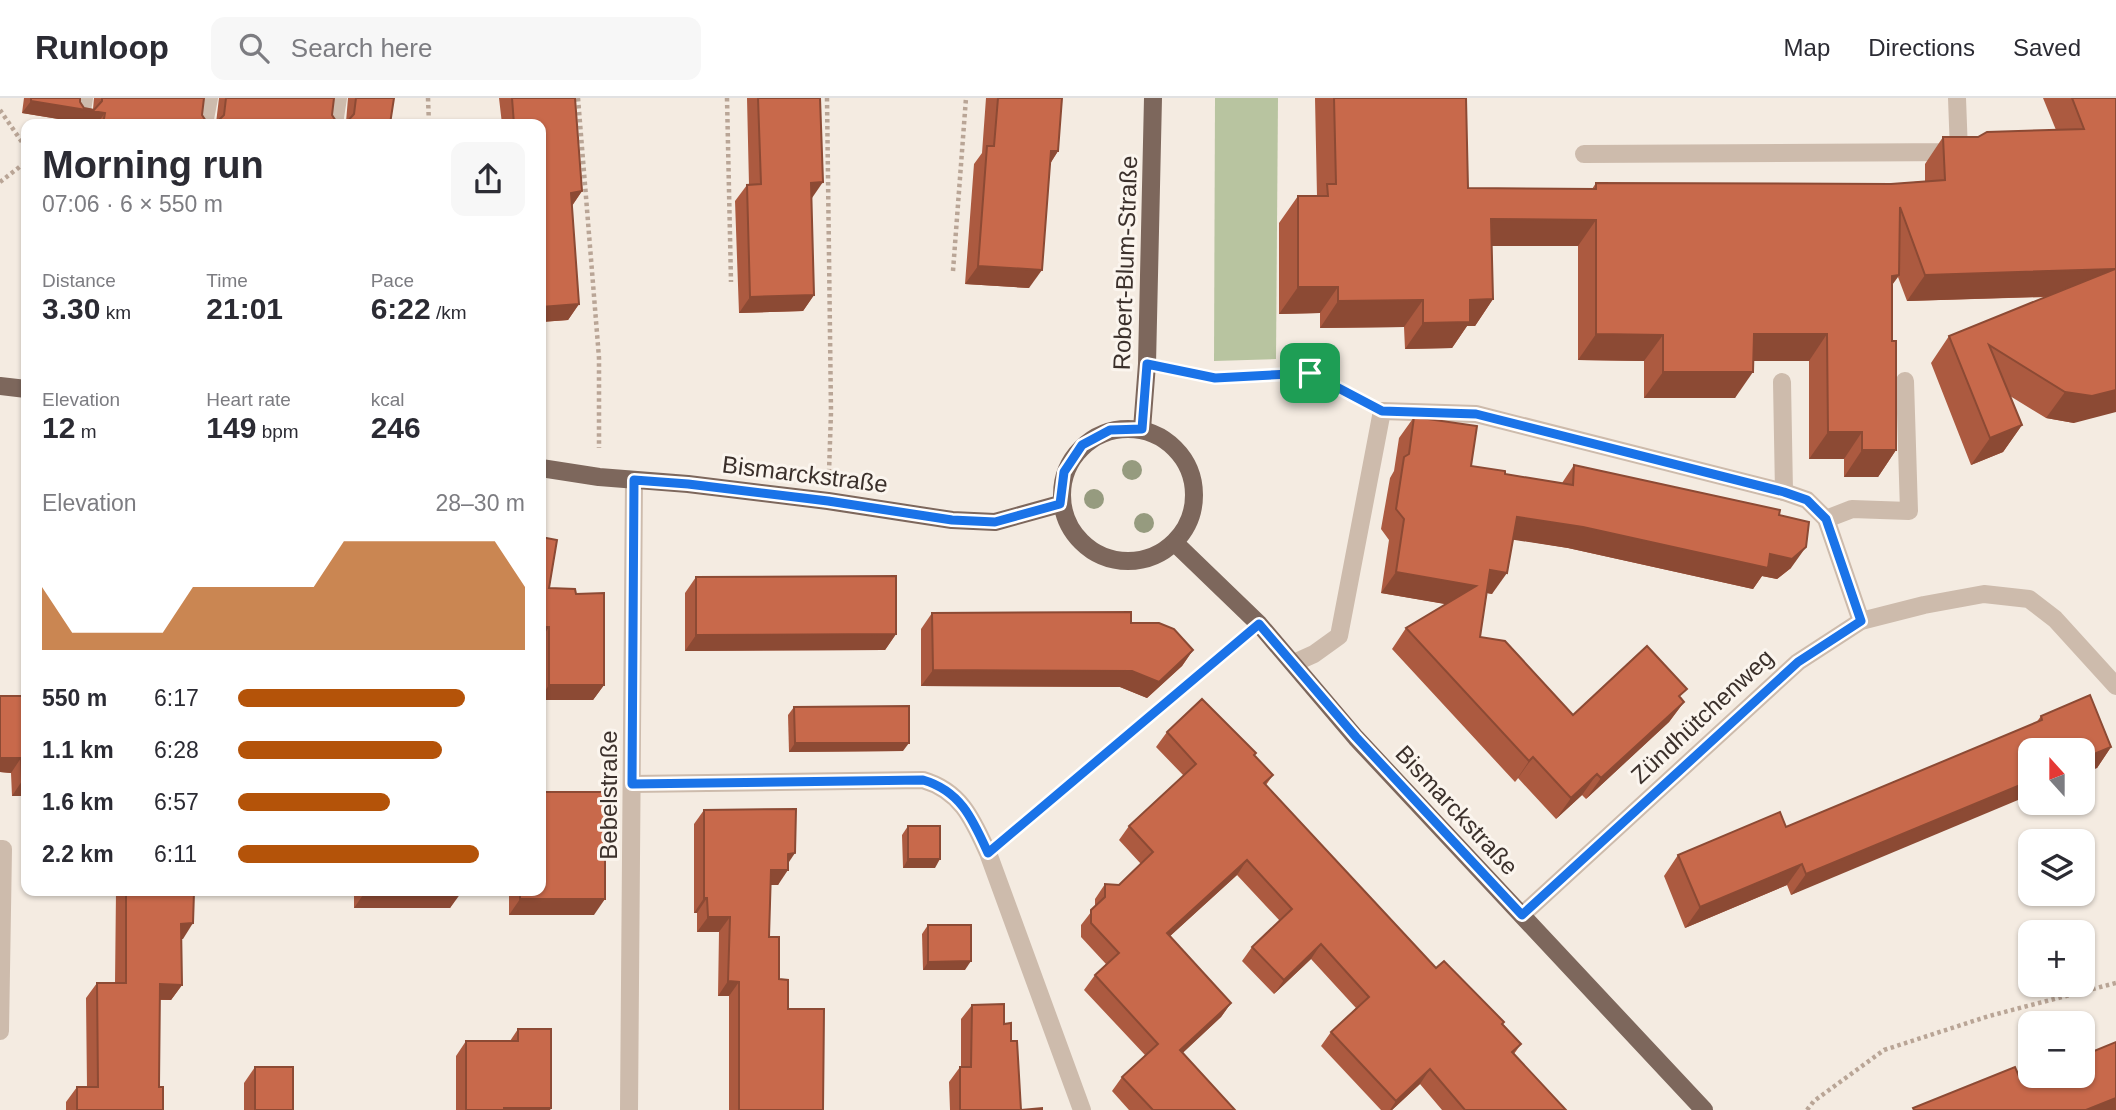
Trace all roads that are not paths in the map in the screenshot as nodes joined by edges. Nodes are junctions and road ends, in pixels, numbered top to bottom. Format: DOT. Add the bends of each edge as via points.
graph roads {
  1 [pos="209,98"];
  2 [pos="338,98"];
  3 [pos="1153,98"];
  4 [pos="1957,98"];
  5 [pos="206,119"];
  6 [pos="335,119"];
  7 [pos="1584,155"];
  8 [pos="1905,381"];
  9 [pos="1782,382"];
  10 [pos="0,386"];
  11 [pos="21,388"];
  12 [pos="1142,429"];
  13 [pos="546,469"];
  14 [pos="634,480"];
  15 [pos="1784,492"];
  16 [pos="1060,504"];
  17 [pos="1826,519"];
  18 [pos="1175,543"];
  19 [pos="1861,621"];
  20 [pos="1294,663"];
  21 [pos="2116,686"];
  22 [pos="632,784"];
  23 [pos="0,849"];
  24 [pos="1522,915"];
  25 [pos="0,1031"];
  26 [pos="629,1110"];
  27 [pos="1082,1110"];
  28 [pos="1704,1110"];
  1 -- 5 [label="street"];
  2 -- 6 [label="street"];
  3 -- 12 [label="main road, Robert-Blum-Straße"];
  4 -- 7 [label="street" via="1959,152"];
  8 -- 17 [label="street" via="1909,511 1852,509"];
  9 -- 15 [label="street"];
  10 -- 11 [label="main road"];
  12 -- 16 [label="main road" via="1110,430 1082,445 1064,472"];
  12 -- 18 [label="main road" via="1170,442 1189,466 1196,493 1191,521"];
  13 -- 14 [label="main road, Bismarckstraße"];
  14 -- 16 [label="main road, Bismarckstraße" via="952,520 995,522"];
  14 -- 22 [label="street, Bebelstraße"];
  15 -- 17 [label="street" via="1807,500"];
  15 -- 20 [label="street" via="1476,414 1382,411 1339,636"];
  16 -- 18 [label="main road" via="1071,532 1092,553 1120,562 1149,559"];
  17 -- 19 [label="street"];
  18 -- 20 [label="main road, Bismarckstraße"];
  19 -- 21 [label="street, Zündhütchenweg" via="1984,594 2029,599 2055,619"];
  19 -- 24 [label="street, Zündhütchenweg" via="1798,662"];
  20 -- 24 [label="main road, Bismarckstraße" via="1356,737"];
  22 -- 26 [label="street, Bebelstraße"];
  22 -- 27 [label="street" via="923,780 939,785 973,820 988,853"];
  23 -- 25 [label="street"];
  24 -- 28 [label="main road, Bismarckstraße"];
}
